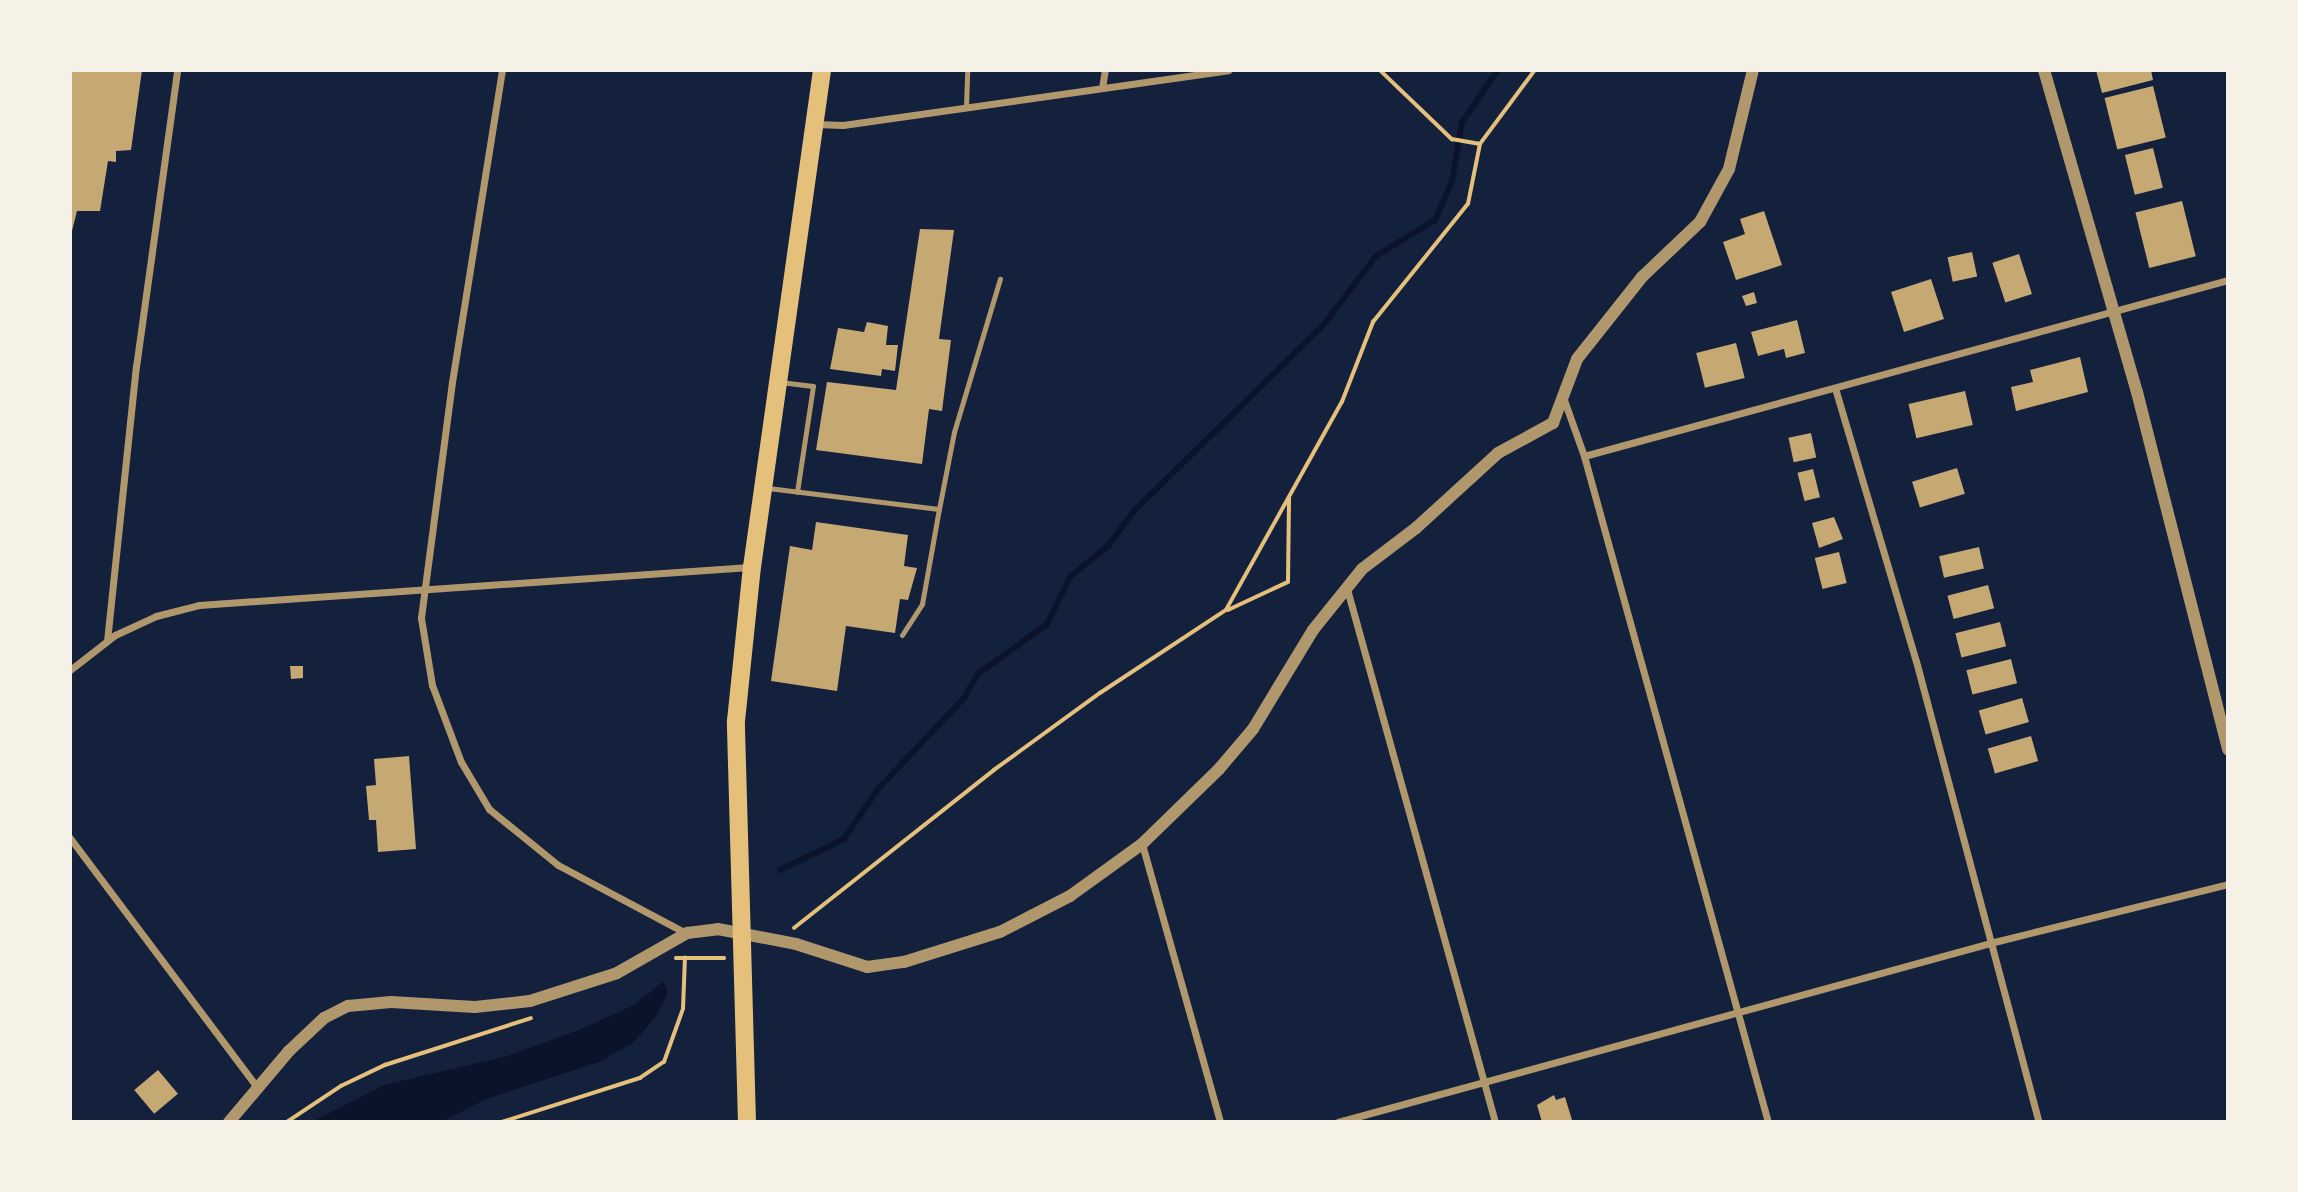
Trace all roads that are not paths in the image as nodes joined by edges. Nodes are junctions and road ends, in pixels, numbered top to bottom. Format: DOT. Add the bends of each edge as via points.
graph roads {
  1 [pos="177,70"];
  2 [pos="502,70"];
  3 [pos="822,70"];
  4 [pos="967,70"];
  5 [pos="1105,70"];
  6 [pos="1225,70"];
  7 [pos="1753,70"];
  8 [pos="2043,70"];
  9 [pos="1102,88"];
  10 [pos="967,107"];
  11 [pos="814,124"];
  12 [pos="1000,278"];
  13 [pos="2228,279"];
  14 [pos="2113,311"];
  15 [pos="779,382"];
  16 [pos="1835,388"];
  17 [pos="1563,397"];
  18 [pos="1584,456"];
  19 [pos="765,487"];
  20 [pos="797,492"];
  21 [pos="939,509"];
  22 [pos="752,567"];
  23 [pos="1346,585"];
  24 [pos="425,588"];
  25 [pos="902,635"];
  26 [pos="107,641"];
  27 [pos="70,670"];
  28 [pos="2228,750"];
  29 [pos="70,838"];
  30 [pos="1142,845"];
  31 [pos="2228,884"];
  32 [pos="687,933"];
  33 [pos="741,933"];
  34 [pos="1990,943"];
  35 [pos="1738,1012"];
  36 [pos="1485,1085"];
  37 [pos="256,1086"];
  38 [pos="229,1122"];
  39 [pos="747,1122"];
  40 [pos="1220,1122"];
  41 [pos="1338,1122"];
  42 [pos="1495,1122"];
  43 [pos="1768,1122"];
  44 [pos="2039,1122"];
  1 -- 26 [label="street" via="136,367"];
  2 -- 24 [label="street"];
  3 -- 11 [label="main road"];
  4 -- 10 [label="lane"];
  5 -- 9 [label="street"];
  6 -- 9 [label="street"];
  7 -- 17 [label="street" via="1729,169 1700,222 1642,277 1585,348"];
  8 -- 14 [label="street"];
  9 -- 10 [label="street"];
  10 -- 11 [label="street" via="843,125"];
  11 -- 15 [label="main road"];
  12 -- 21 [label="lane" via="954,432"];
  13 -- 14 [label="street"];
  14 -- 16 [label="street"];
  14 -- 28 [label="street"];
  15 -- 19 [label="main road"];
  15 -- 20 [label="lane" via="813,386"];
  16 -- 18 [label="street"];
  16 -- 34 [label="street" via="1916,661"];
  17 -- 18 [label="street"];
  17 -- 23 [label="street" via="1553,423 1497,453"];
  18 -- 35 [label="street"];
  19 -- 20 [label="lane"];
  19 -- 22 [label="main road"];
  20 -- 21 [label="lane"];
  21 -- 25 [label="lane" via="922,604"];
  22 -- 24 [label="street"];
  22 -- 33 [label="main road" via="736,721"];
  23 -- 30 [label="street" via="1253,729 1187,804"];
  23 -- 36 [label="street"];
  24 -- 26 [label="street" via="199,605 156,616"];
  24 -- 32 [label="street" via="421,618 432,685 461,762 489,809 558,866"];
  26 -- 27 [label="street"];
  29 -- 37 [label="street"];
  30 -- 33 [label="street" via="1070,895 1000,932 941,954 867,967"];
  30 -- 40 [label="street"];
  31 -- 34 [label="street"];
  32 -- 33 [label="street" via="718,929"];
  32 -- 37 [label="street" via="617,973 530,1001 475,1007 391,1002 348,1006 324,1018"];
  33 -- 39 [label="main road"];
  34 -- 35 [label="street"];
  34 -- 44 [label="street"];
  35 -- 36 [label="street"];
  35 -- 43 [label="street"];
  36 -- 41 [label="street"];
  36 -- 42 [label="street"];
  37 -- 38 [label="street"];
}
